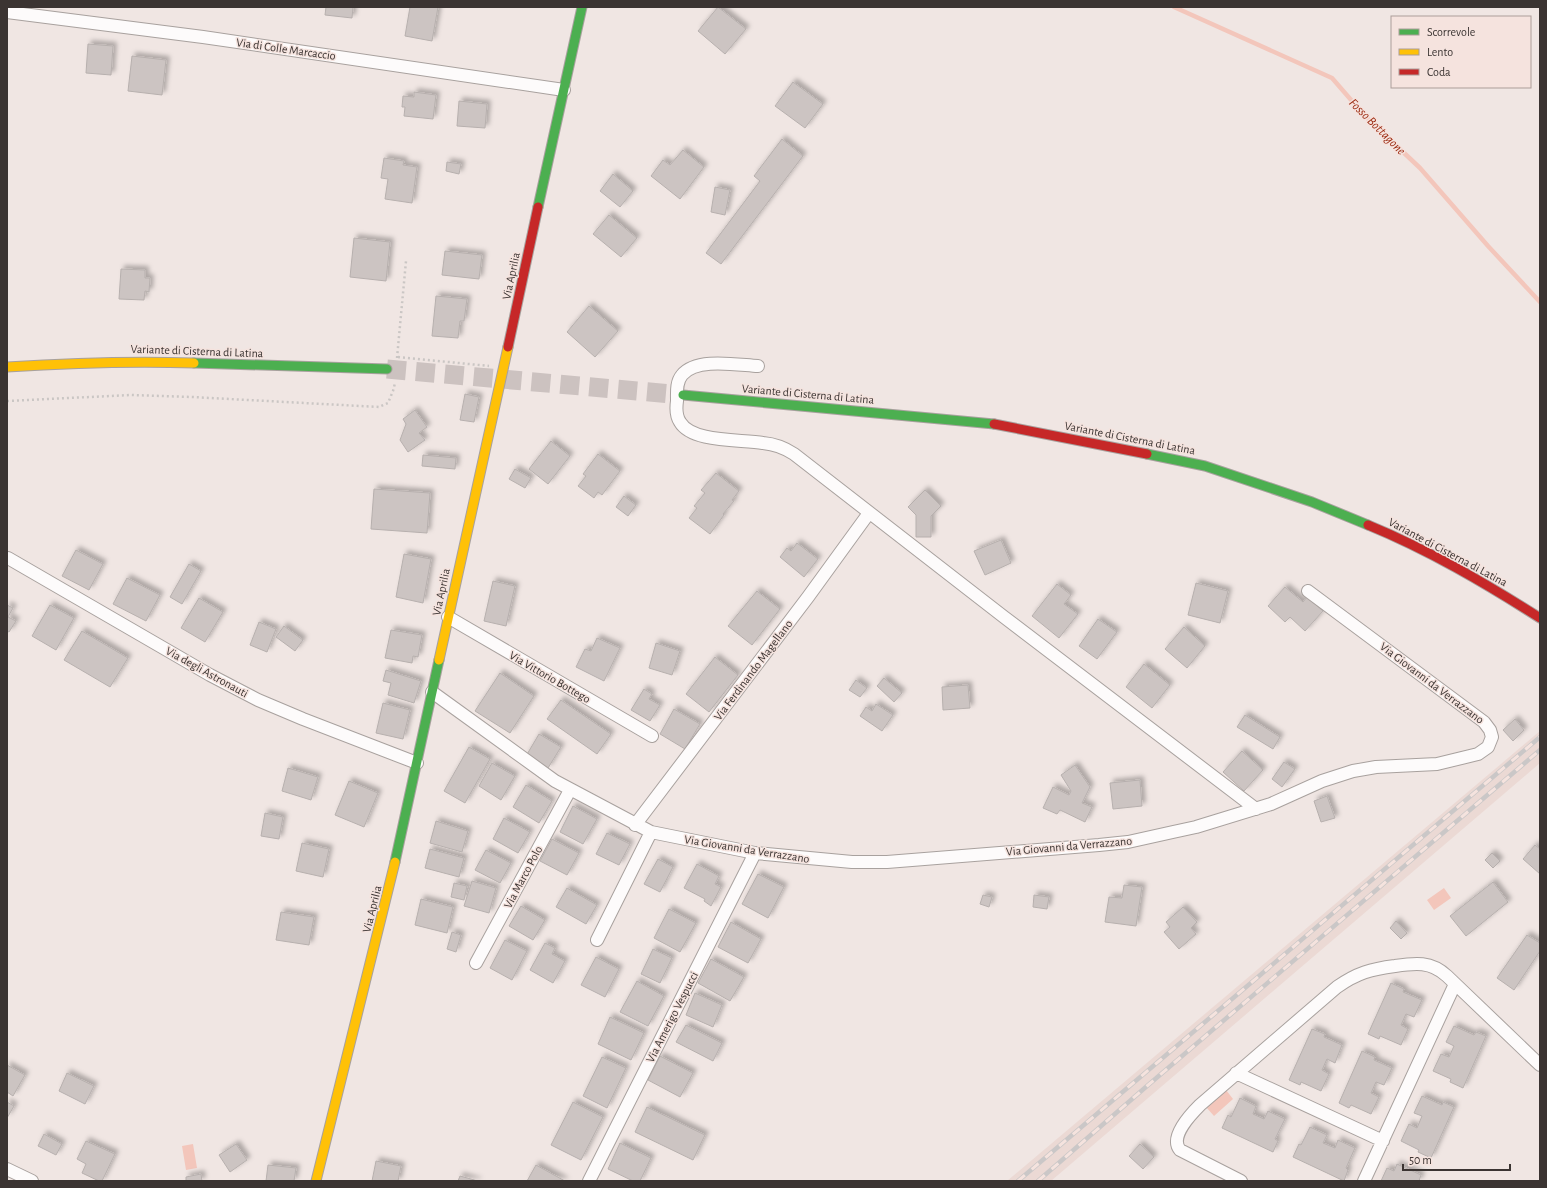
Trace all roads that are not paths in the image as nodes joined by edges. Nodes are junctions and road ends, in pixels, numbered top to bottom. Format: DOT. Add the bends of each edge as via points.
graph roads {
  1 [pos="582,7"];
  2 [pos="7,12"];
  3 [pos="564,90"];
  4 [pos="758,366"];
  5 [pos="7,367"];
  6 [pos="387,369"];
  7 [pos="683,395"];
  8 [pos="869,513"];
  9 [pos="8,558"];
  10 [pos="1308,591"];
  11 [pos="448,617"];
  12 [pos="1540,618"];
  13 [pos="432,692"];
  14 [pos="652,736"];
  15 [pos="417,763"];
  16 [pos="570,790"];
  17 [pos="1256,809"];
  18 [pos="636,825"];
  19 [pos="651,832"];
  20 [pos="755,853"];
  21 [pos="597,940"];
  22 [pos="476,963"];
  23 [pos="1455,984"];
  24 [pos="1540,1065"];
  25 [pos="1236,1073"];
  26 [pos="1383,1141"];
  27 [pos="7,1169"];
  28 [pos="32,1181"];
  29 [pos="316,1181"];
  30 [pos="589,1181"];
  31 [pos="1241,1181"];
  32 [pos="1364,1181"];
  1 -- 3 [label="main road, Via Aprilia"];
  2 -- 3 [label="street, Via di Colle Marcaccio" via="203,37"];
  3 -- 11 [label="main road, Via Aprilia"];
  4 -- 8 [label="street" via="708,364 687,370 680,377 678,384 677,411 680,423 703,436 764,443 786,450"];
  5 -- 6 [label="main road, Variante di Cisterna di Latina" via="142,361"];
  7 -- 12 [label="main road, Variante di Cisterna di Latina" via="998,424 1205,466 1319,504 1400,538 1474,577"];
  8 -- 17 [label="street"];
  8 -- 18 [label="street, Via Ferdinando Magellano"];
  9 -- 15 [label="street, Via degli Astronauti" via="258,700"];
  10 -- 17 [label="street, Via Giovanni da Verrazzano" via="1484,722 1490,730 1491,740 1486,749 1478,754 1437,764 1353,771"];
  11 -- 13 [label="main road, Via Aprilia"];
  11 -- 14 [label="street, Via Vittorio Bottego"];
  13 -- 15 [label="main road, Via Aprilia"];
  13 -- 16 [label="street, Via Giovanni da Verrazzano" via="541,772"];
  15 -- 29 [label="main road, Via Aprilia" via="392,877"];
  16 -- 18 [label="street, Via Giovanni da Verrazzano"];
  16 -- 22 [label="street, Via Marco Polo"];
  17 -- 20 [label="street, Via Giovanni da Verrazzano" via="1196,827 1128,842 1099,845 864,862"];
  18 -- 19 [label="street, Via Giovanni da Verrazzano"];
  19 -- 20 [label="street, Via Giovanni da Verrazzano"];
  19 -- 21 [label="street"];
  20 -- 30 [label="street, Via Amerigo Vespucci"];
  23 -- 24 [label="street"];
  23 -- 25 [label="street" via="1440,970 1420,963 1372,969 1353,976"];
  23 -- 26 [label="street"];
  25 -- 26 [label="street"];
  25 -- 31 [label="street" via="1191,1114 1178,1135 1177,1143 1183,1152"];
  26 -- 32 [label="street"];
  27 -- 28 [label="street"];
}
